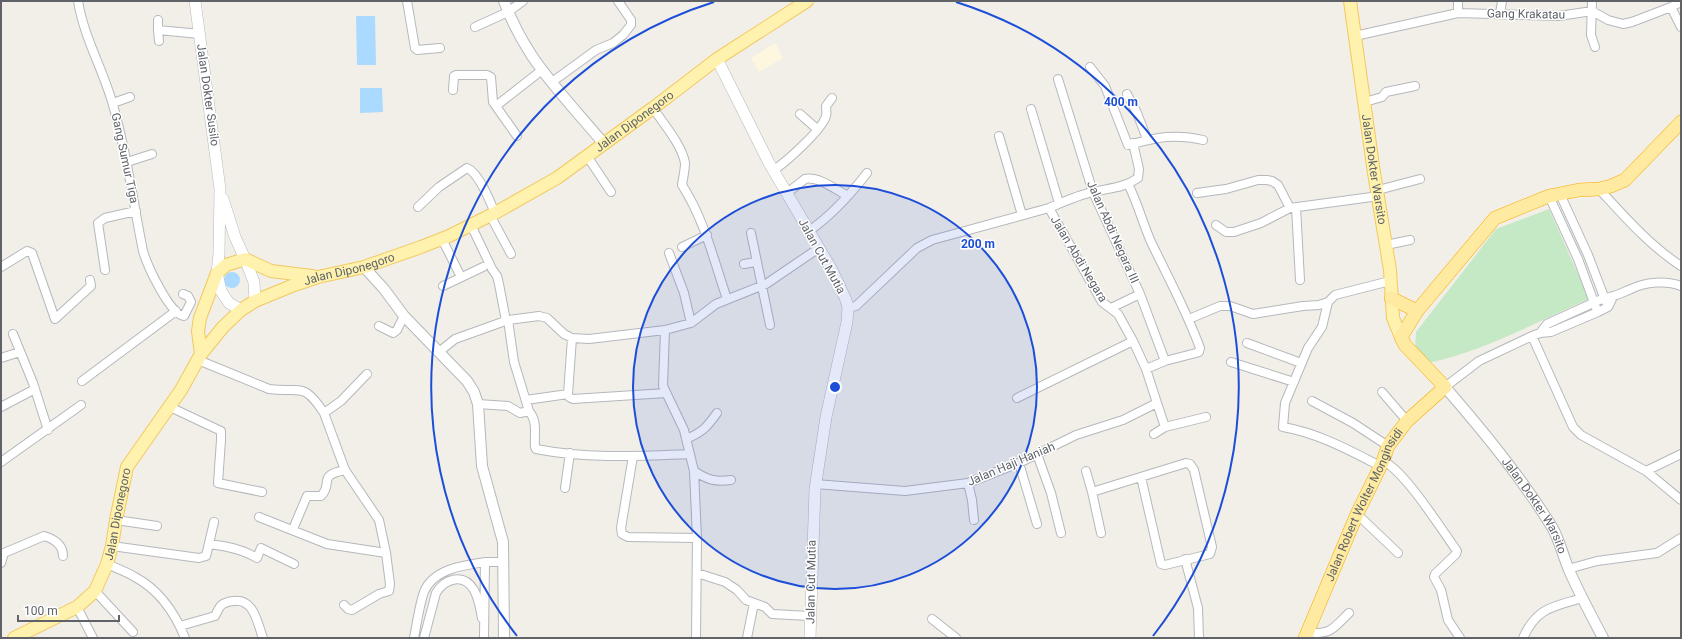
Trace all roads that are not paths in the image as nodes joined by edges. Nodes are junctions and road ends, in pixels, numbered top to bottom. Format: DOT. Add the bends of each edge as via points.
graph roads {
  1 [pos="78,1"];
  2 [pos="195,1"];
  3 [pos="407,1"];
  4 [pos="504,1"];
  5 [pos="523,1"];
  6 [pos="618,1"];
  7 [pos="807,1"];
  8 [pos="1350,1"];
  9 [pos="1458,1"];
  10 [pos="1502,1"];
  11 [pos="1592,1"];
  12 [pos="1681,2"];
  13 [pos="1671,7"];
  14 [pos="1592,11"];
  15 [pos="508,12"];
  16 [pos="1458,13"];
  17 [pos="1500,14"];
  18 [pos="158,20"];
  19 [pos="1681,27"];
  20 [pos="475,28"];
  21 [pos="158,30"];
  22 [pos="200,34"];
  23 [pos="1355,36"];
  24 [pos="159,41"];
  25 [pos="1594,47"];
  26 [pos="440,48"];
  27 [pos="717,59"];
  28 [pos="1090,67"];
  29 [pos="542,70"];
  30 [pos="1058,79"];
  31 [pos="552,82"];
  32 [pos="1415,86"];
  33 [pos="454,90"];
  34 [pos="1127,94"];
  35 [pos="130,97"];
  36 [pos="832,98"];
  37 [pos="1364,102"];
  38 [pos="113,103"];
  39 [pos="496,106"];
  40 [pos="653,108"];
  41 [pos="1031,109"];
  42 [pos="800,114"];
  43 [pos="1681,122"];
  44 [pos="817,129"];
  45 [pos="517,136"];
  46 [pos="999,136"];
  47 [pos="1147,139"];
  48 [pos="1203,140"];
  49 [pos="604,144"];
  50 [pos="1128,145"];
  51 [pos="152,154"];
  52 [pos="587,156"];
  53 [pos="128,162"];
  54 [pos="774,170"];
  55 [pos="868,174"];
  56 [pos="1420,179"];
  57 [pos="1128,184"];
  58 [pos="220,189"];
  59 [pos="1600,189"];
  60 [pos="611,192"];
  61 [pos="786,192"];
  62 [pos="1093,192"];
  63 [pos="1197,193"];
  64 [pos="1378,193"];
  65 [pos="1554,195"];
  66 [pos="848,196"];
  67 [pos="1059,203"];
  68 [pos="418,207"];
  69 [pos="1049,208"];
  70 [pos="1293,208"];
  71 [pos="136,211"];
  72 [pos="492,214"];
  73 [pos="1022,215"];
  74 [pos="471,225"];
  75 [pos="1216,225"];
  76 [pos="809,231"];
  77 [pos="751,233"];
  78 [pos="707,235"];
  79 [pos="442,239"];
  80 [pos="1410,240"];
  81 [pos="1386,245"];
  82 [pos="682,247"];
  83 [pos="819,248"];
  84 [pos="669,253"];
  85 [pos="511,254"];
  86 [pos="245,259"];
  87 [pos="756,262"];
  88 [pos="744,264"];
  89 [pos="1681,266"];
  90 [pos="1,267"];
  91 [pos="364,267"];
  92 [pos="483,267"];
  93 [pos="105,270"];
  94 [pos="217,273"];
  95 [pos="318,277"];
  96 [pos="461,277"];
  97 [pos="90,280"];
  98 [pos="1300,280"];
  99 [pos="1390,281"];
  100 [pos="443,286"];
  101 [pos="761,286"];
  102 [pos="1681,286"];
  103 [pos="183,294"];
  104 [pos="1140,294"];
  105 [pos="1391,298"];
  106 [pos="1604,298"];
  107 [pos="1613,298"];
  108 [pos="727,299"];
  109 [pos="255,301"];
  110 [pos="1328,302"];
  111 [pos="1594,303"];
  112 [pos="848,308"];
  113 [pos="1110,308"];
  114 [pos="1608,308"];
  115 [pos="241,310"];
  116 [pos="176,311"];
  117 [pos="1417,311"];
  118 [pos="1598,312"];
  119 [pos="404,316"];
  120 [pos="507,320"];
  121 [pos="1189,320"];
  122 [pos="691,323"];
  123 [pos="770,325"];
  124 [pos="379,326"];
  125 [pos="665,330"];
  126 [pos="1540,333"];
  127 [pos="13,334"];
  128 [pos="1532,336"];
  129 [pos="1401,337"];
  130 [pos="572,338"];
  131 [pos="1133,340"];
  132 [pos="1247,343"];
  133 [pos="440,351"];
  134 [pos="20,352"];
  135 [pos="200,357"];
  136 [pos="1,358"];
  137 [pos="1165,361"];
  138 [pos="1231,362"];
  139 [pos="1301,363"];
  140 [pos="1146,369"];
  141 [pos="367,374"];
  142 [pos="82,381"];
  143 [pos="1294,382"];
  144 [pos="1445,387"];
  145 [pos="35,389"];
  146 [pos="1382,392"];
  147 [pos="666,393"];
  148 [pos="568,394"];
  149 [pos="1017,398"];
  150 [pos="526,400"];
  151 [pos="1312,402"];
  152 [pos="478,404"];
  153 [pos="1154,404"];
  154 [pos="81,405"];
  155 [pos="1,407"];
  156 [pos="170,407"];
  157 [pos="529,411"];
  158 [pos="324,413"];
  159 [pos="717,413"];
  160 [pos="1206,417"];
  161 [pos="1407,421"];
  162 [pos="1166,427"];
  163 [pos="48,430"];
  164 [pos="1154,434"];
  165 [pos="686,439"];
  166 [pos="1388,446"];
  167 [pos="570,453"];
  168 [pos="690,454"];
  169 [pos="1037,454"];
  170 [pos="1681,454"];
  171 [pos="633,456"];
  172 [pos="1,462"];
  173 [pos="1018,463"];
  174 [pos="1381,464"];
  175 [pos="345,470"];
  176 [pos="694,471"];
  177 [pos="1086,471"];
  178 [pos="1646,471"];
  179 [pos="1141,477"];
  180 [pos="731,480"];
  181 [pos="816,484"];
  182 [pos="968,484"];
  183 [pos="565,488"];
  184 [pos="262,492"];
  185 [pos="1092,492"];
  186 [pos="1681,500"];
  187 [pos="1357,514"];
  188 [pos="259,517"];
  189 [pos="116,520"];
  190 [pos="974,520"];
  191 [pos="214,522"];
  192 [pos="1037,524"];
  193 [pos="158,526"];
  194 [pos="293,529"];
  195 [pos="1061,533"];
  196 [pos="1101,533"];
  197 [pos="697,538"];
  198 [pos="1681,538"];
  199 [pos="209,544"];
  200 [pos="112,546"];
  201 [pos="386,553"];
  202 [pos="1398,553"];
  203 [pos="63,556"];
  204 [pos="1185,559"];
  205 [pos="485,562"];
  206 [pos="504,562"];
  207 [pos="1,563"];
  208 [pos="107,564"];
  209 [pos="294,564"];
  210 [pos="1568,569"];
  211 [pos="696,573"];
  212 [pos="95,591"];
  213 [pos="1582,598"];
  214 [pos="754,603"];
  215 [pos="344,605"];
  216 [pos="77,607"];
  217 [pos="1350,613"];
  218 [pos="810,616"];
  219 [pos="932,619"];
  220 [pos="180,626"];
  221 [pos="133,632"];
  222 [pos="484,634"];
  223 [pos="1306,635"];
  224 [pos="14,638"];
  225 [pos="93,638"];
  226 [pos="185,638"];
  227 [pos="263,638"];
  228 [pos="414,638"];
  229 [pos="424,638"];
  230 [pos="504,638"];
  231 [pos="696,638"];
  232 [pos="748,638"];
  233 [pos="810,638"];
  234 [pos="956,638"];
  235 [pos="1199,638"];
  236 [pos="1460,638"];
  237 [pos="1523,638"];
  238 [pos="1603,638"];
  1 -- 38 [label="street, Gang Sumur Tiga" via="83,27"];
  2 -- 22 [label="main road, Jalan Dokter Susilo"];
  3 -- 26 [label="street" via="415,48"];
  4 -- 15 [label="street"];
  5 -- 15 [label="street"];
  6 -- 31 [label="street" via="631,20 629,29 613,43 596,50"];
  7 -- 27 [label="main road, Jalan Diponegoro"];
  8 -- 23 [label="main road, Jalan Dokter Warsito"];
  9 -- 16 [label="street"];
  10 -- 17 [label="street"];
  11 -- 14 [label="street"];
  12 -- 13 [label="street"];
  13 -- 14 [label="street" via="1623,24 1608,20"];
  13 -- 19 [label="street"];
  14 -- 17 [label="street, Gang Krakatau" via="1559,16"];
  14 -- 25 [label="street" via="1591,35"];
  15 -- 20 [label="street"];
  15 -- 29 [label="street"];
  16 -- 17 [label="street, Gang Krakatau"];
  16 -- 23 [label="street, Gang Krakatau"];
  18 -- 21 [label="street"];
  21 -- 22 [label="street"];
  21 -- 24 [label="street"];
  22 -- 58 [label="main road, Jalan Dokter Susilo"];
  23 -- 37 [label="main road, Jalan Dokter Warsito"];
  27 -- 40 [label="main road, Jalan Diponegoro"];
  27 -- 54 [label="main road, Jalan Cut Mutia"];
  28 -- 50 [label="street" via="1105,86"];
  29 -- 31 [label="street"];
  29 -- 39 [label="street"];
  30 -- 62 [label="street, Jalan Abdi Negara III"];
  31 -- 49 [label="street"];
  32 -- 37 [label="street" via="1386,92 1382,97"];
  33 -- 39 [label="street" via="454,76 487,75 492,80 492,96"];
  34 -- 47 [label="street"];
  35 -- 38 [label="street"];
  36 -- 44 [label="street" via="826,106 827,114"];
  37 -- 64 [label="main road, Jalan Dokter Warsito"];
  38 -- 53 [label="street, Gang Sumur Tiga"];
  39 -- 45 [label="street"];
  40 -- 49 [label="main road, Jalan Diponegoro"];
  40 -- 78 [label="street" via="677,144 684,160 682,185 694,204"];
  41 -- 67 [label="street"];
  42 -- 44 [label="street"];
  43 -- 59 [label="highway" via="1625,180"];
  44 -- 54 [label="street"];
  46 -- 73 [label="street"];
  47 -- 48 [label="street" via="1178,136"];
  47 -- 50 [label="street"];
  49 -- 52 [label="main road, Jalan Diponegoro"];
  50 -- 57 [label="street" via="1139,175"];
  51 -- 53 [label="street"];
  52 -- 60 [label="street"];
  52 -- 72 [label="main road, Jalan Diponegoro" via="557,178"];
  53 -- 71 [label="street, Gang Sumur Tiga"];
  54 -- 61 [label="main road, Jalan Cut Mutia"];
  55 -- 66 [label="street"];
  56 -- 64 [label="street"];
  57 -- 62 [label="street"];
  57 -- 121 [label="street" via="1150,240"];
  58 -- 86 [label="main road, Jalan Dokter Susilo" via="235,237"];
  58 -- 94 [label="main road, Jalan Dokter Susilo"];
  59 -- 65 [label="highway"];
  59 -- 89 [label="street" via="1648,240"];
  61 -- 66 [label="street" via="809,178"];
  61 -- 76 [label="main road, Jalan Cut Mutia"];
  62 -- 67 [label="street"];
  62 -- 104 [label="street, Jalan Abdi Negara III"];
  63 -- 70 [label="street" via="1236,187 1258,180 1272,181 1278,185"];
  64 -- 70 [label="street"];
  64 -- 81 [label="main road, Jalan Dokter Warsito"];
  65 -- 106 [label="street" via="1588,255"];
  65 -- 111 [label="street"];
  65 -- 117 [label="highway" via="1495,218"];
  66 -- 76 [label="street" via="826,219"];
  67 -- 69 [label="street"];
  68 -- 72 [label="street" via="439,187 467,168 487,194"];
  69 -- 73 [label="street, Jalan Abdi Negara"];
  69 -- 113 [label="street, Jalan Abdi Negara" via="1102,302"];
  70 -- 75 [label="street" via="1234,232 1226,232"];
  70 -- 98 [label="street"];
  71 -- 93 [label="street" via="105,218 98,223"];
  71 -- 116 [label="street, Gang Sumur Tiga" via="146,262"];
  72 -- 74 [label="main road, Jalan Diponegoro"];
  72 -- 85 [label="street"];
  73 -- 112 [label="street, Jalan Abdi Negara" via="932,240 916,248 856,306"];
  74 -- 79 [label="main road, Jalan Diponegoro"];
  74 -- 120 [label="street" via="497,276"];
  76 -- 83 [label="main road, Jalan Cut Mutia"];
  77 -- 87 [label="street"];
  78 -- 82 [label="street"];
  78 -- 108 [label="street"];
  79 -- 91 [label="main road, Jalan Diponegoro"];
  79 -- 96 [label="street"];
  80 -- 81 [label="street"];
  81 -- 99 [label="main road, Jalan Dokter Warsito"];
  83 -- 101 [label="street"];
  83 -- 112 [label="main road, Jalan Cut Mutia" via="838,282"];
  84 -- 122 [label="street" via="684,293"];
  86 -- 94 [label="main road" via="226,265"];
  86 -- 95 [label="main road" via="271,271"];
  86 -- 109 [label="main road, Jalan Dokter Susilo" via="254,282"];
  87 -- 88 [label="street"];
  87 -- 101 [label="street"];
  90 -- 97 [label="street" via="27,251 32,253 55,319 91,286"];
  91 -- 95 [label="main road, Jalan Diponegoro"];
  91 -- 119 [label="street"];
  92 -- 96 [label="street"];
  94 -- 115 [label="main road, Jalan Dokter Susilo" via="221,290 229,303"];
  94 -- 135 [label="main road" via="200,318"];
  95 -- 109 [label="main road, Jalan Diponegoro"];
  96 -- 100 [label="street"];
  99 -- 105 [label="main road, Jalan Dokter Warsito"];
  99 -- 110 [label="street" via="1335,295"];
  101 -- 108 [label="street"];
  101 -- 123 [label="street"];
  102 -- 107 [label="street" via="1673,283 1648,283"];
  103 -- 116 [label="street" via="188,296 191,302 187,313 184,316"];
  104 -- 113 [label="street"];
  104 -- 137 [label="street, Jalan Abdi Negara III"];
  105 -- 117 [label="highway"];
  105 -- 129 [label="main road, Jalan Dokter Warsito" via="1393,318"];
  106 -- 107 [label="street"];
  106 -- 111 [label="street"];
  106 -- 114 [label="street"];
  107 -- 114 [label="street"];
  108 -- 122 [label="street"];
  109 -- 115 [label="main road, Jalan Diponegoro"];
  110 -- 121 [label="street" via="1253,314 1230,306 1220,306"];
  110 -- 139 [label="street" via="1322,327"];
  111 -- 118 [label="street"];
  111 -- 126 [label="street" via="1548,324"];
  112 -- 181 [label="main road, Jalan Cut Mutia" via="820,448"];
  113 -- 131 [label="street, Jalan Abdi Negara" via="1118,314"];
  114 -- 118 [label="street"];
  115 -- 135 [label="main road, Jalan Diponegoro" via="223,327"];
  116 -- 142 [label="street"];
  117 -- 129 [label="highway"];
  118 -- 126 [label="street" via="1550,332"];
  119 -- 124 [label="street" via="394,333"];
  119 -- 133 [label="street"];
  120 -- 130 [label="street" via="539,316 547,318"];
  120 -- 133 [label="street" via="455,339"];
  120 -- 150 [label="street" via="514,362"];
  121 -- 137 [label="street" via="1200,351"];
  122 -- 125 [label="street"];
  125 -- 130 [label="street"];
  125 -- 147 [label="street" via="663,386"];
  126 -- 128 [label="street"];
  127 -- 134 [label="street"];
  128 -- 144 [label="street" via="1479,361"];
  128 -- 178 [label="street" via="1573,427 1581,435"];
  129 -- 144 [label="highway" via="1405,345"];
  130 -- 148 [label="street"];
  131 -- 140 [label="street, Jalan Abdi Negara"];
  131 -- 149 [label="street"];
  132 -- 139 [label="street"];
  133 -- 152 [label="street" via="468,381"];
  134 -- 136 [label="street"];
  134 -- 145 [label="street"];
  135 -- 156 [label="main road, Jalan Diponegoro"];
  135 -- 158 [label="street" via="269,389 305,391"];
  137 -- 140 [label="street"];
  138 -- 143 [label="street"];
  139 -- 143 [label="street"];
  140 -- 153 [label="street, Jalan Abdi Negara"];
  141 -- 158 [label="street" via="341,401"];
  143 -- 174 [label="street" via="1285,403 1283,427 1324,438"];
  144 -- 161 [label="highway, Jalan Robert Wolter Monginsidi"];
  144 -- 210 [label="street, Jalan Dokter Warsito" via="1527,490 1556,535"];
  145 -- 155 [label="street"];
  145 -- 163 [label="street"];
  146 -- 161 [label="street"];
  147 -- 148 [label="street" via="573,399"];
  147 -- 165 [label="street"];
  148 -- 150 [label="street"];
  150 -- 157 [label="street"];
  151 -- 166 [label="street" via="1353,423"];
  152 -- 157 [label="street" via="508,406 520,413"];
  152 -- 206 [label="street" via="482,466 503,542"];
  153 -- 162 [label="street, Jalan Abdi Negara"];
  153 -- 169 [label="street, Jalan Haji Haniah" via="1123,420 1076,435"];
  154 -- 163 [label="street"];
  156 -- 184 [label="street" via="220,431 218,483"];
  156 -- 189 [label="main road, Jalan Diponegoro" via="127,467"];
  157 -- 167 [label="street" via="535,423 535,448"];
  158 -- 175 [label="street"];
  159 -- 165 [label="street" via="705,429"];
  160 -- 162 [label="street"];
  161 -- 166 [label="highway, Jalan Robert Wolter Monginsidi"];
  162 -- 164 [label="street"];
  163 -- 172 [label="street"];
  165 -- 168 [label="street"];
  166 -- 174 [label="highway, Jalan Robert Wolter Monginsidi"];
  167 -- 171 [label="street"];
  167 -- 183 [label="street"];
  168 -- 171 [label="street"];
  168 -- 176 [label="street"];
  169 -- 173 [label="street, Jalan Haji Haniah"];
  169 -- 195 [label="street" via="1051,493"];
  170 -- 178 [label="street"];
  171 -- 197 [label="street" via="622,534 628,537"];
  173 -- 182 [label="street, Jalan Haji Haniah"];
  173 -- 192 [label="street"];
  174 -- 187 [label="highway, Jalan Robert Wolter Monginsidi"];
  174 -- 236 [label="street" via="1388,464 1403,477 1457,551 1434,577 1441,590 1448,620"];
  175 -- 194 [label="street" via="329,475 326,479 325,492 321,496 307,496"];
  175 -- 201 [label="street" via="379,520"];
  176 -- 180 [label="street" via="716,482"];
  176 -- 197 [label="street"];
  177 -- 185 [label="street"];
  178 -- 186 [label="street"];
  179 -- 185 [label="street"];
  179 -- 204 [label="street" via="1160,562 1165,565"];
  179 -- 204 [label="street" via="1186,463 1194,470 1212,547 1210,554"];
  181 -- 182 [label="street, Jalan Haji Haniah" via="905,491"];
  181 -- 218 [label="main road, Jalan Cut Mutia"];
  182 -- 190 [label="street"];
  185 -- 196 [label="street"];
  187 -- 202 [label="street"];
  187 -- 223 [label="highway, Jalan Robert Wolter Monginsidi"];
  188 -- 194 [label="street"];
  189 -- 193 [label="street"];
  189 -- 200 [label="main road, Jalan Diponegoro"];
  191 -- 199 [label="street"];
  194 -- 201 [label="street" via="332,545"];
  197 -- 211 [label="street"];
  198 -- 210 [label="street" via="1657,553"];
  199 -- 200 [label="street" via="206,556 199,558"];
  199 -- 209 [label="street" via="230,546 257,558 262,548"];
  200 -- 208 [label="main road, Jalan Diponegoro"];
  201 -- 215 [label="street" via="389,591 352,610"];
  203 -- 207 [label="street" via="63,550 58,543 44,536 4,553"];
  204 -- 235 [label="street" via="1198,608"];
  205 -- 206 [label="street"];
  205 -- 222 [label="street"];
  205 -- 228 [label="street" via="460,566 429,582 424,592"];
  206 -- 230 [label="street"];
  208 -- 212 [label="main road, Jalan Diponegoro"];
  208 -- 220 [label="street" via="136,577 155,592 173,612"];
  210 -- 213 [label="street, Jalan Dokter Warsito"];
  211 -- 214 [label="street" via="725,582 746,600"];
  211 -- 231 [label="street"];
  212 -- 216 [label="main road, Jalan Diponegoro"];
  212 -- 221 [label="street"];
  213 -- 237 [label="street" via="1541,612 1535,617"];
  213 -- 238 [label="street, Jalan Dokter Warsito"];
  214 -- 218 [label="street" via="765,607 772,614"];
  214 -- 232 [label="street"];
  216 -- 224 [label="main road, Jalan Diponegoro"];
  216 -- 225 [label="street"];
  217 -- 223 [label="street" via="1326,633"];
  218 -- 233 [label="main road, Jalan Cut Mutia"];
  219 -- 234 [label="street"];
  220 -- 226 [label="street"];
  220 -- 227 [label="street" via="215,616 221,605 240,600 253,610"];
  222 -- 229 [label="street" via="478,598 473,589 463,580 452,579 436,593"];
}
